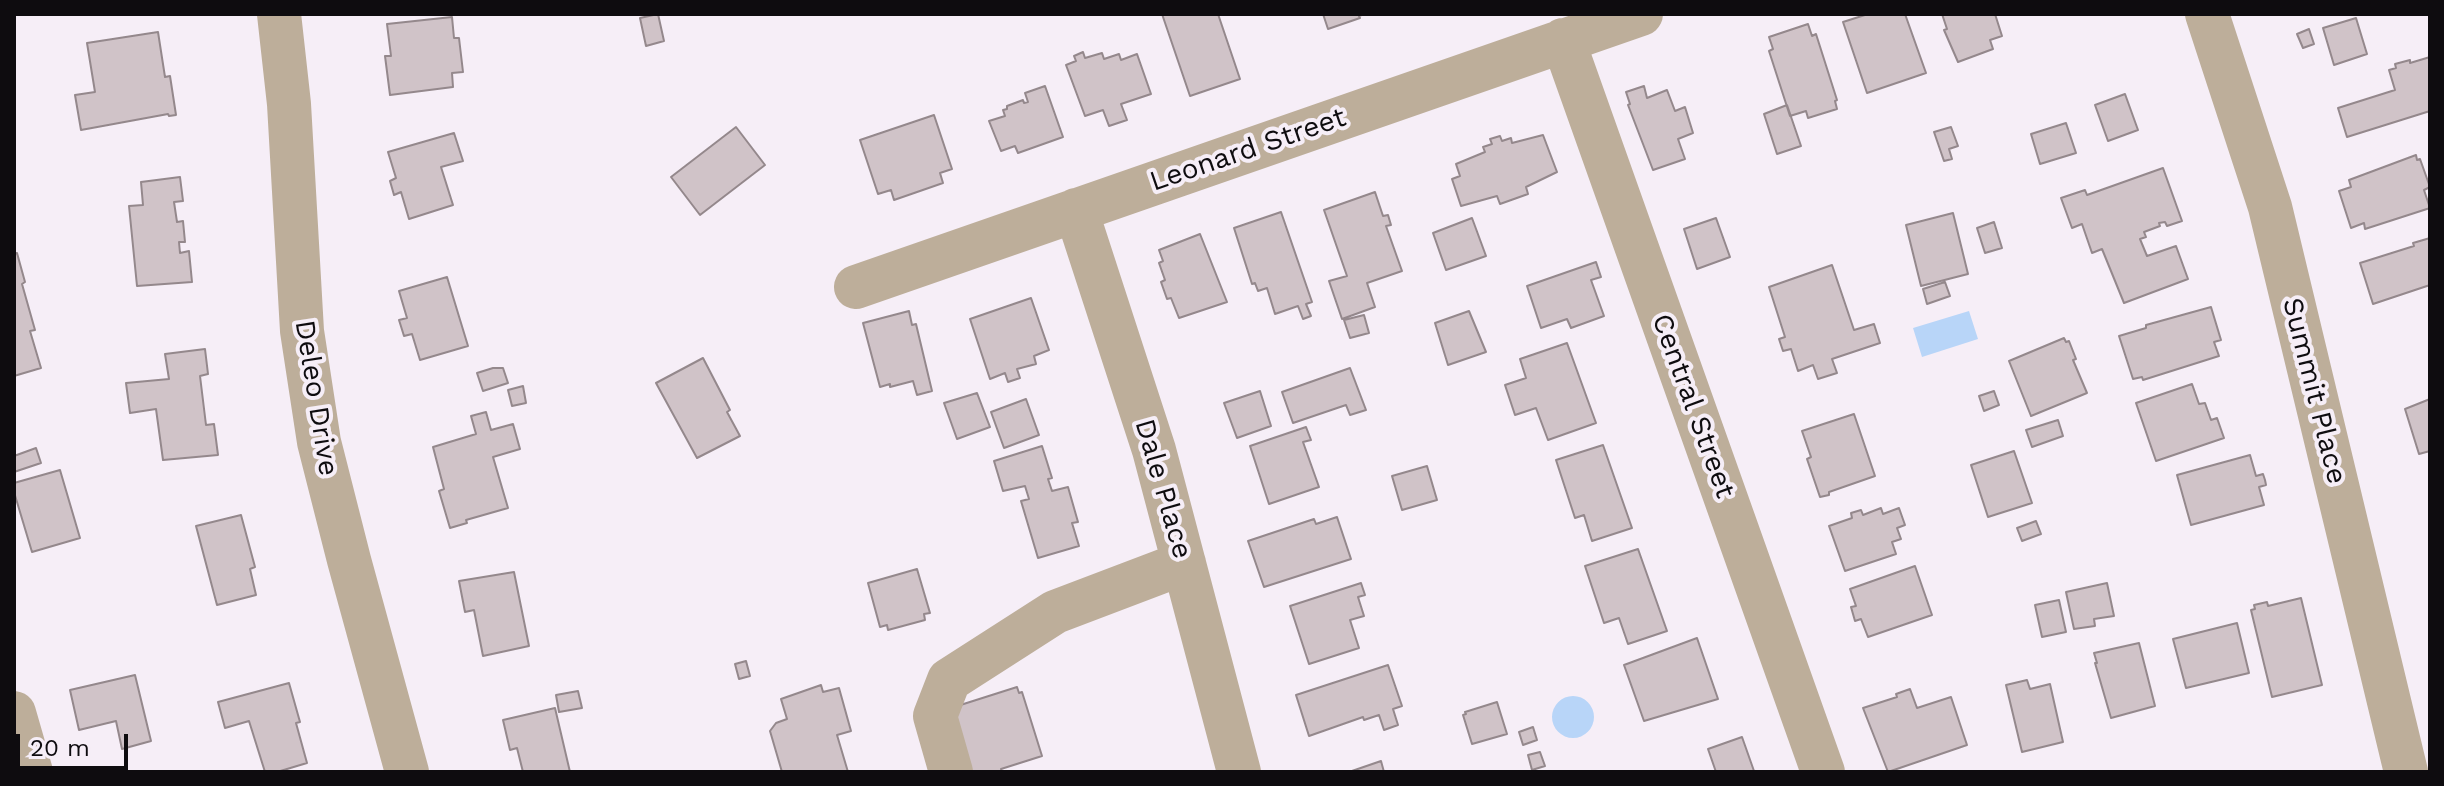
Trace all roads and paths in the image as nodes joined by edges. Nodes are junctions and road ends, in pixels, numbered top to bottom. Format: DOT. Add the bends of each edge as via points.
graph roads {
  1 [pos="279,14"];
  2 [pos="1641,14"];
  3 [pos="2207,14"];
  4 [pos="1563,40"];
  5 [pos="1076,210"];
  6 [pos="856,287"];
  7 [pos="1184,563"];
  8 [pos="14,713"];
  9 [pos="31,772"];
  10 [pos="407,772"];
  11 [pos="951,772"];
  12 [pos="1238,772"];
  13 [pos="1823,772"];
  14 [pos="2406,772"];
  1 -- 10 [label="street, Deleo Drive" via="302,331 319,442"];
  2 -- 4 [label="street, Leonard Street"];
  3 -- 14 [label="street, Summit Place" via="2270,207"];
  4 -- 5 [label="street, Leonard Street"];
  4 -- 13 [label="street, Central Street"];
  5 -- 6 [label="street, Leonard Street"];
  5 -- 7 [label="street, Dale Place" via="1154,450"];
  7 -- 11 [label="street" via="1055,612 949,680 935,716"];
  7 -- 12 [label="street, Dale Place"];
  8 -- 9 [label="street"];
}
